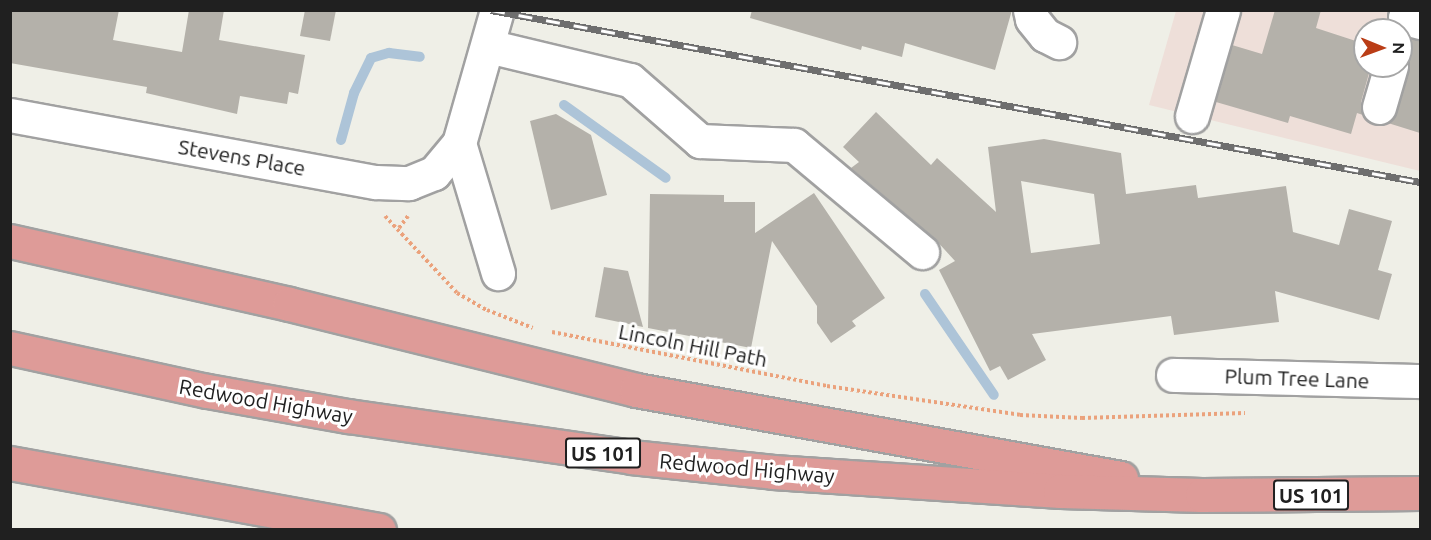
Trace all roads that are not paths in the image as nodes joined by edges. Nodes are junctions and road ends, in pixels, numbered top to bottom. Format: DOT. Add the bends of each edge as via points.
graph roads {
  1 [pos="497,10"];
  2 [pos="1030,10"];
  3 [pos="1223,10"];
  4 [pos="1059,42"];
  5 [pos="488,46"];
  6 [pos="1387,78"];
  7 [pos="1379,107"];
  8 [pos="10,115"];
  9 [pos="1192,116"];
  10 [pos="459,142"];
  11 [pos="10,241"];
  12 [pos="922,252"];
  13 [pos="498,273"];
  14 [pos="10,348"];
  15 [pos="1173,375"];
  16 [pos="1420,381"];
  17 [pos="10,463"];
  18 [pos="1420,493"];
  19 [pos="1202,495"];
  20 [pos="379,530"];
  1 -- 5 [label="street"];
  2 -- 4 [label="street" via="1032,19 1045,34"];
  3 -- 9 [label="street"];
  5 -- 10 [label="street"];
  5 -- 12 [label="street" via="630,80 699,141 794,145"];
  6 -- 7 [label="street"];
  8 -- 10 [label="street, Stevens Place" via="376,182 409,183 434,173"];
  10 -- 13 [label="street"];
  11 -- 19 [label="highway" via="647,393 1021,457"];
  14 -- 19 [label="highway, Redwood Highway / US 101" via="325,412 631,457 917,483"];
  15 -- 16 [label="street, Plum Tree Lane"];
  17 -- 20 [label="highway"];
  18 -- 19 [label="highway, Redwood Highway / US 101"];
}
